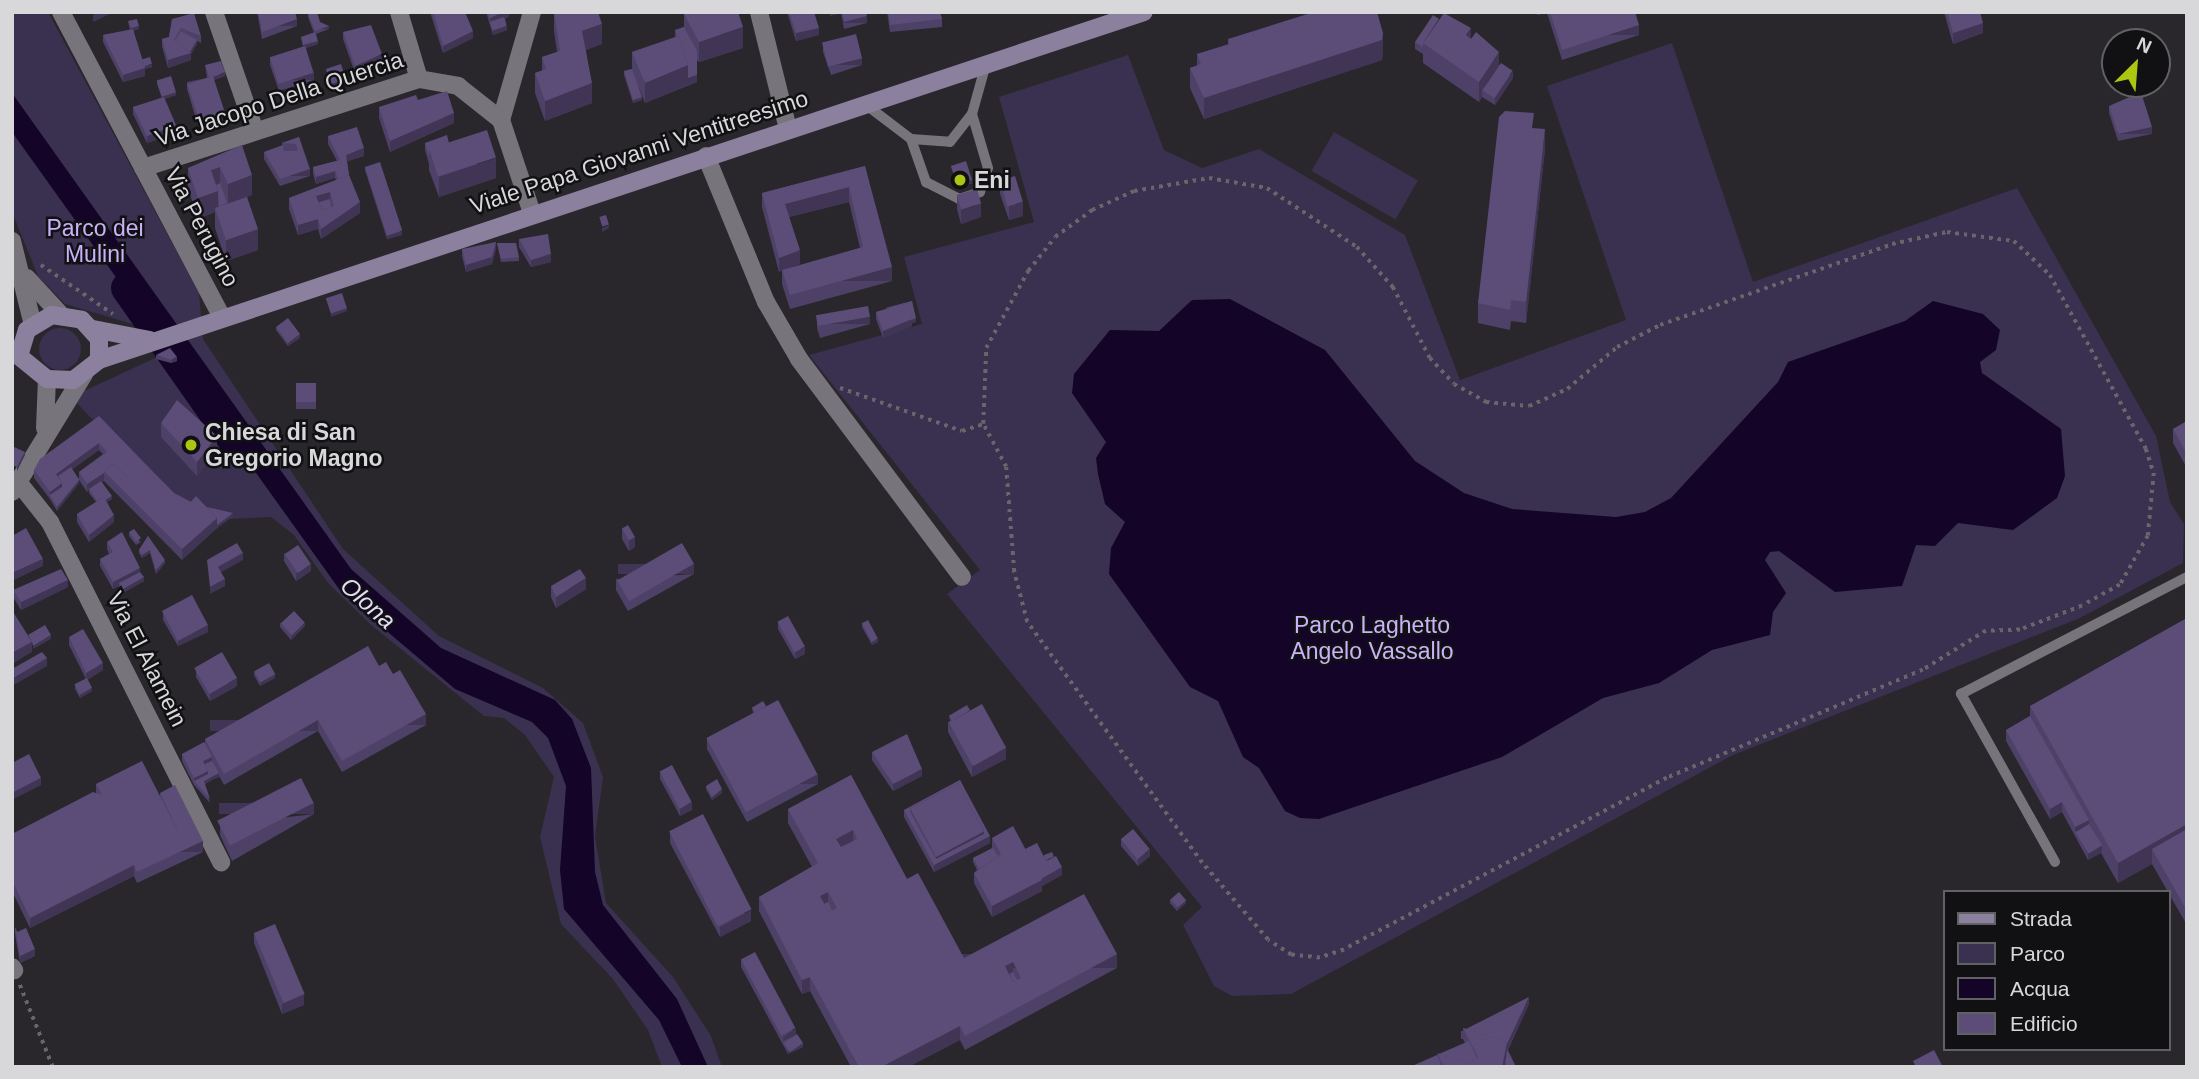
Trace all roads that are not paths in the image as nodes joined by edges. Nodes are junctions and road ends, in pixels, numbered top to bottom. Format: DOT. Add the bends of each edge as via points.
graph roads {
  1 [pos="61,12"];
  2 [pos="214,12"];
  3 [pos="399,12"];
  4 [pos="532,12"];
  5 [pos="759,12"];
  6 [pos="1144,12"];
  7 [pos="986,64"];
  8 [pos="419,79"];
  9 [pos="865,104"];
  10 [pos="972,114"];
  11 [pos="501,120"];
  12 [pos="788,129"];
  13 [pos="255,131"];
  14 [pos="911,139"];
  15 [pos="706,156"];
  16 [pos="143,168"];
  17 [pos="532,213"];
  18 [pos="12,241"];
  19 [pos="23,273"];
  20 [pos="61,315"];
  21 [pos="221,316"];
  22 [pos="93,329"];
  23 [pos="24,330"];
  24 [pos="150,340"];
  25 [pos="99,360"];
  26 [pos="18,363"];
  27 [pos="84,374"];
  28 [pos="47,379"];
  29 [pos="37,451"];
  30 [pos="16,487"];
  31 [pos="962,577"];
  32 [pos="2187,577"];
  33 [pos="221,862"];
  34 [pos="2055,862"];
  1 -- 16 [label="street, Via Perugino"];
  2 -- 13 [label="street"];
  3 -- 8 [label="street"];
  4 -- 11 [label="street"];
  5 -- 12 [label="street"];
  6 -- 7 [label="street, Viale Papa Giovanni Ventitreesimo"];
  7 -- 9 [label="street, Viale Papa Giovanni Ventitreesimo"];
  7 -- 10 [label="lane"];
  8 -- 11 [label="street, Via Jacopo Della Quercia" via="458,86"];
  8 -- 13 [label="street, Via Jacopo Della Quercia"];
  9 -- 12 [label="street, Viale Papa Giovanni Ventitreesimo"];
  9 -- 14 [label="lane"];
  10 -- 14 [label="lane" via="950,142"];
  10 -- 14 [label="lane" via="988,167 980,192 959,199 926,182"];
  11 -- 17 [label="street"];
  12 -- 15 [label="street, Viale Papa Giovanni Ventitreesimo"];
  13 -- 16 [label="street, Via Jacopo Della Quercia"];
  15 -- 17 [label="street, Viale Papa Giovanni Ventitreesimo"];
  15 -- 31 [label="street" via="766,302 823,390"];
  16 -- 21 [label="street, Via Perugino"];
  17 -- 21 [label="street, Viale Papa Giovanni Ventitreesimo"];
  18 -- 19 [label="street"];
  19 -- 20 [label="street"];
  19 -- 23 [label="street"];
  20 -- 22 [label="street"];
  20 -- 23 [label="street"];
  21 -- 24 [label="street, Viale Papa Giovanni Ventitreesimo"];
  22 -- 24 [label="street"];
  22 -- 25 [label="street"];
  23 -- 26 [label="street"];
  24 -- 25 [label="street, Viale Papa Giovanni Ventitreesimo"];
  25 -- 27 [label="street"];
  26 -- 28 [label="street"];
  27 -- 28 [label="street"];
  27 -- 29 [label="street"];
  28 -- 29 [label="street"];
  29 -- 30 [label="street"];
  30 -- 33 [label="street, Via El Alamein" via="50,522"];
  32 -- 34 [label="lane" via="1961,694"];
}
